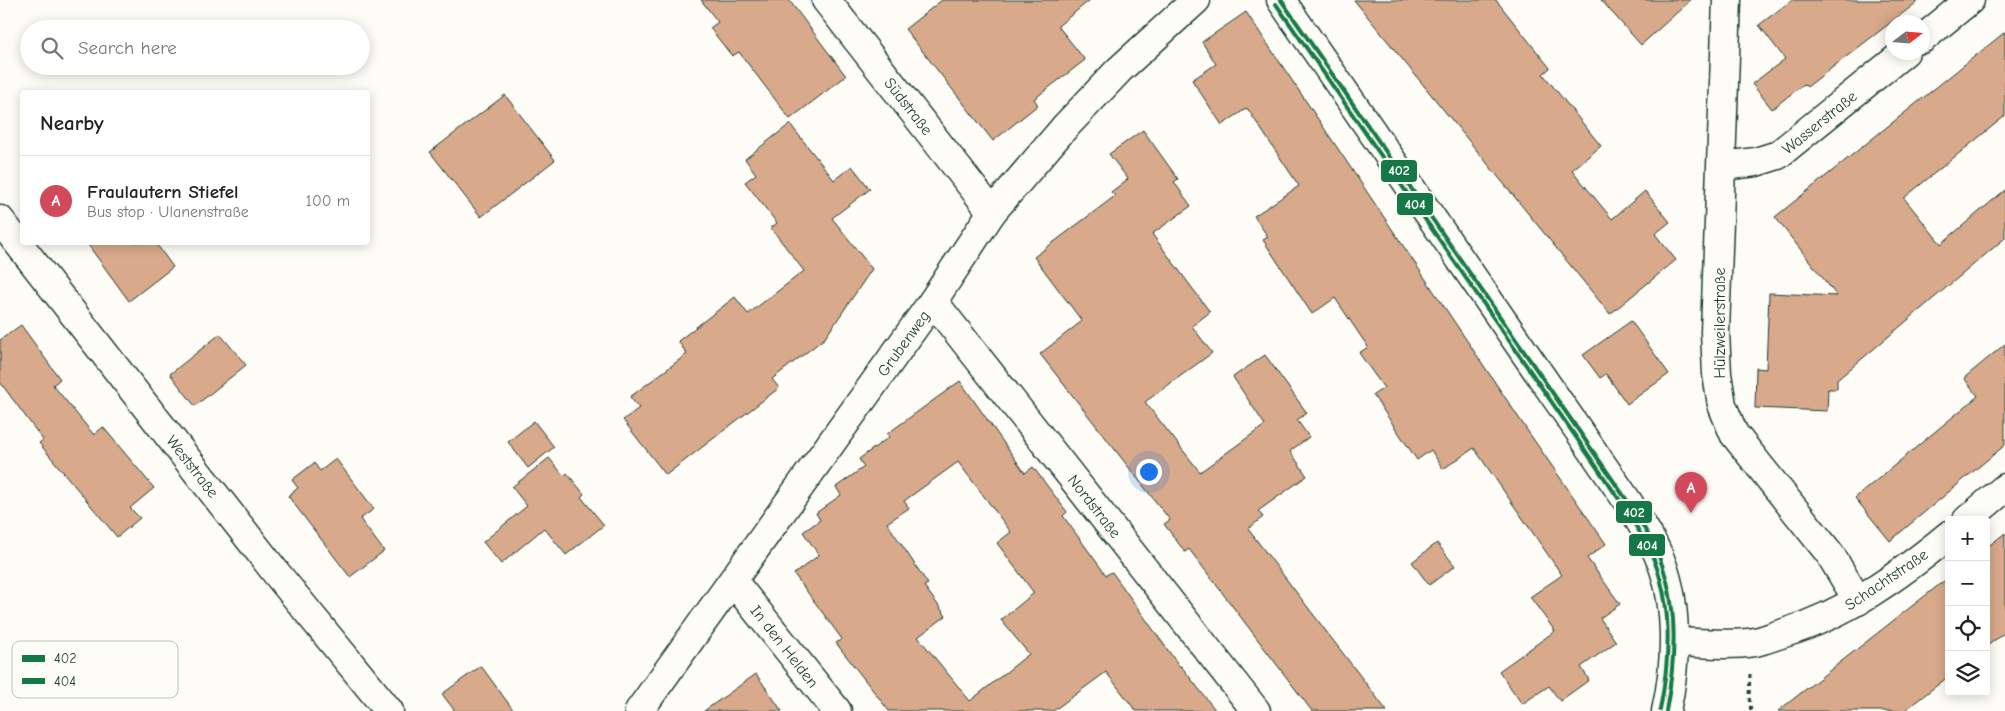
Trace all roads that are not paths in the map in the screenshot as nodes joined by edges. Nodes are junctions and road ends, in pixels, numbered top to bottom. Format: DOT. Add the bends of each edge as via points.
graph roads {
  1 [pos="826,0"];
  2 [pos="1196,0"];
  3 [pos="1282,0"];
  4 [pos="1727,0"];
  5 [pos="1970,0"];
  6 [pos="1930,32"];
  7 [pos="1895,60"];
  8 [pos="1722,166"];
  9 [pos="992,212"];
  10 [pos="0,220"];
  11 [pos="933,301"];
  12 [pos="2005,488"];
  13 [pos="1972,516"];
  14 [pos="1945,538"];
  15 [pos="733,581"];
  16 [pos="1858,601"];
  17 [pos="1675,642"];
  18 [pos="389,711"];
  19 [pos="638,711"];
  20 [pos="837,711"];
  21 [pos="1256,711"];
  22 [pos="1666,711"];
  1 -- 9 [label="street, Südstraße"];
  2 -- 9 [label="street, Grubenweg" via="1119,70"];
  3 -- 17 [label="street" via="1628,502 1658,553 1671,596"];
  4 -- 8 [label="street, Hülzweilerstraße"];
  5 -- 6 [label="street"];
  7 -- 8 [label="street, Wasserstraße" via="1778,155 1756,162"];
  8 -- 16 [label="street, Hülzweilerstraße" via="1715,332 1722,405 1734,434 1830,554"];
  9 -- 11 [label="street, Grubenweg"];
  10 -- 18 [label="street, Weststraße" via="277,574"];
  11 -- 15 [label="street, Grubenweg"];
  11 -- 21 [label="street, Nordstraße"];
  12 -- 13 [label="street"];
  14 -- 16 [label="street, Schachtstraße" via="1910,567"];
  15 -- 19 [label="street, Grubenweg"];
  15 -- 20 [label="street, In den Helden"];
  16 -- 17 [label="street, Schachtstraße" via="1804,627 1755,642"];
  17 -- 22 [label="street"];
}
